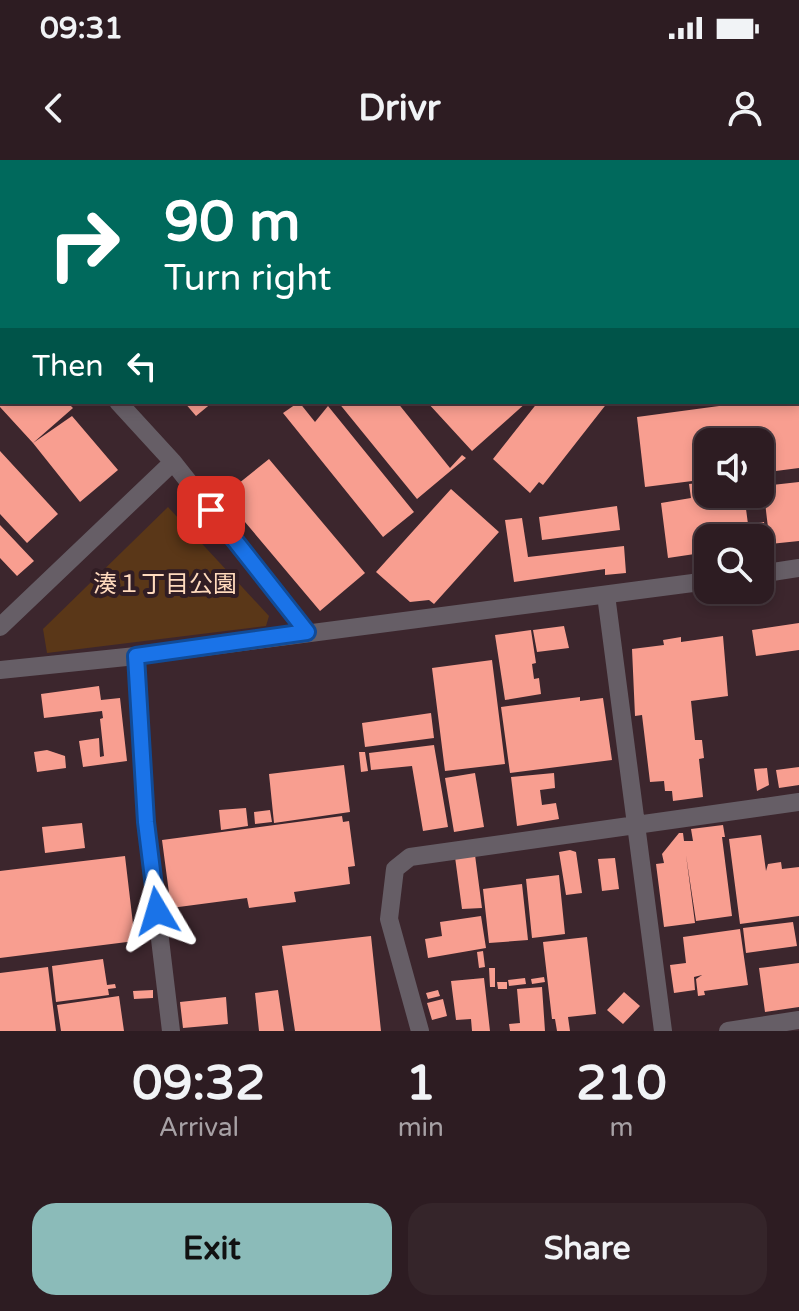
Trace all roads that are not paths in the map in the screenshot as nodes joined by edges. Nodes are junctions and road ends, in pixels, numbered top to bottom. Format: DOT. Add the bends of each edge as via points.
graph roads {
  1 [pos="120,404"];
  2 [pos="173,462"];
  3 [pos="799,568"];
  4 [pos="774,572"];
  5 [pos="694,583"];
  6 [pos="606,595"];
  7 [pos="0,627"];
  8 [pos="307,632"];
  9 [pos="136,656"];
  10 [pos="0,672"];
  11 [pos="799,802"];
  12 [pos="635,825"];
  13 [pos="799,1020"];
  14 [pos="171,1031"];
  15 [pos="420,1031"];
  16 [pos="663,1031"];
  17 [pos="728,1031"];
  1 -- 2 [label="street"];
  2 -- 7 [label="street"];
  2 -- 8 [label="street"];
  3 -- 4 [label="street"];
  5 -- 6 [label="street"];
  6 -- 8 [label="street"];
  6 -- 12 [label="street"];
  8 -- 9 [label="street"];
  9 -- 10 [label="street"];
  9 -- 14 [label="street" via="146,822"];
  11 -- 12 [label="street"];
  12 -- 15 [label="street" via="427,852 395,869 389,919"];
  12 -- 16 [label="street"];
  13 -- 17 [label="street"];
}
